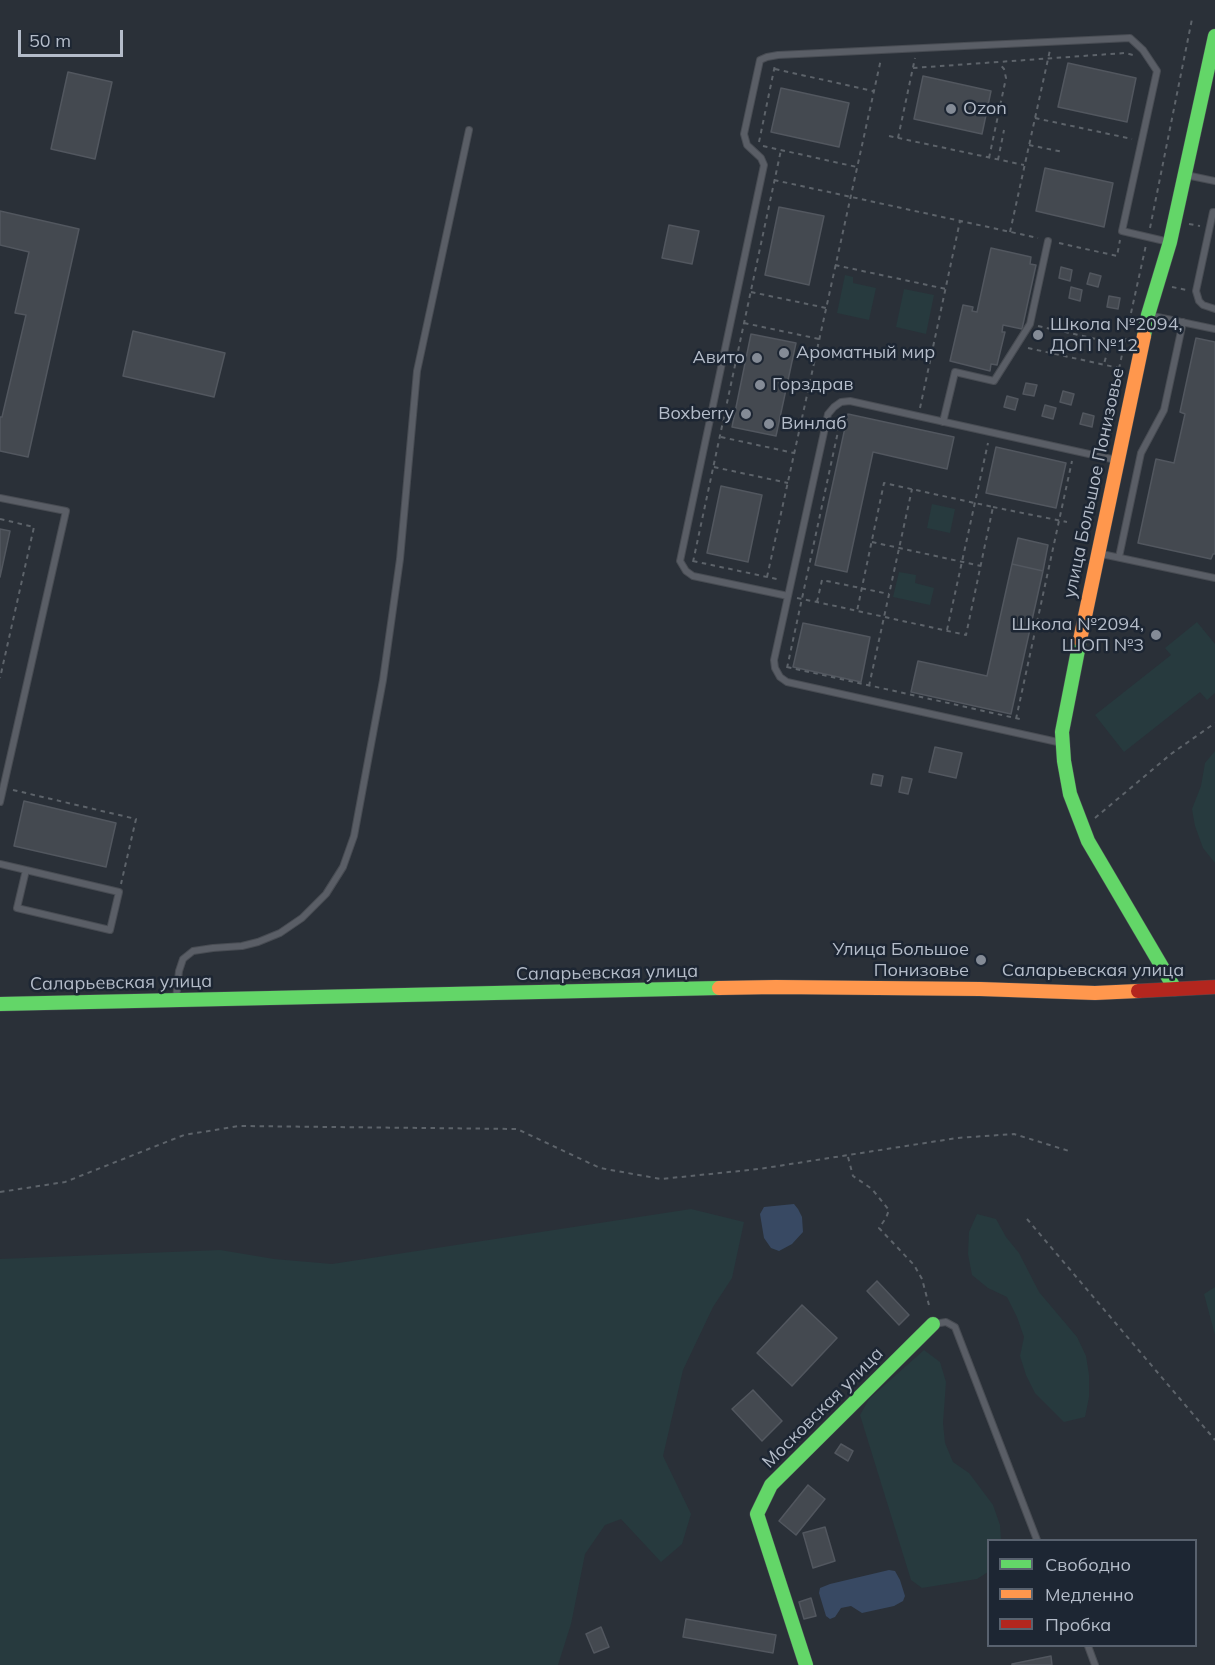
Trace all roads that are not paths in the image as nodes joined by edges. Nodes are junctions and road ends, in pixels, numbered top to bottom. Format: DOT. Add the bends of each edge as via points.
graph roads {
  1 [pos="1215,36"];
  2 [pos="469,130"];
  3 [pos="1185,175"];
  4 [pos="1215,181"];
  5 [pos="1214,209"];
  6 [pos="1048,241"];
  7 [pos="1170,242"];
  8 [pos="1215,309"];
  9 [pos="1148,315"];
  10 [pos="1184,322"];
  11 [pos="1215,329"];
  12 [pos="943,422"];
  13 [pos="1116,460"];
  14 [pos="0,498"];
  15 [pos="1097,553"];
  16 [pos="1119,557"];
  17 [pos="1215,578"];
  18 [pos="788,596"];
  19 [pos="1063,743"];
  20 [pos="0,802"];
  21 [pos="0,864"];
  22 [pos="26,870"];
  23 [pos="1215,987"];
  24 [pos="1175,989"];
  25 [pos="176,999"];
  26 [pos="0,1004"];
  27 [pos="933,1324"];
  28 [pos="1037,1539"];
  29 [pos="1088,1647"];
  30 [pos="806,1665"];
  31 [pos="1095,1665"];
  1 -- 3 [label="street, улица Большое Понизовье"];
  2 -- 25 [label="lane" via="417,371 400,559 383,680 354,836 343,867 326,894 302,918 258,942 193,951 183,959 179,970"];
  3 -- 4 [label="lane"];
  3 -- 7 [label="street, улица Большое Понизовье"];
  5 -- 8 [label="lane" via="1197,293 1203,305"];
  6 -- 12 [label="lane" via="1030,324 994,381 955,372"];
  7 -- 9 [label="street, улица Большое Понизовье"];
  7 -- 18 [label="lane" via="1122,231 1157,71 1130,38 778,55 760,60 744,134 747,145 764,165 680,561 693,576"];
  9 -- 10 [label="lane"];
  9 -- 13 [label="street, улица Большое Понизовье"];
  10 -- 11 [label="lane"];
  10 -- 16 [label="lane" via="1164,410 1141,453"];
  12 -- 13 [label="lane"];
  12 -- 18 [label="lane" via="850,401 834,406 828,414"];
  13 -- 15 [label="street, улица Большое Понизовье"];
  14 -- 20 [label="lane" via="66,511"];
  15 -- 16 [label="lane"];
  15 -- 19 [label="street, улица Большое Понизовье"];
  16 -- 17 [label="lane"];
  18 -- 19 [label="lane" via="774,660 786,682"];
  19 -- 24 [label="street, улица Большое Понизовье" via="1070,794 1084,833"];
  21 -- 22 [label="lane"];
  22 -- 22 [label="lane" via="119,892 110,930 17,908"];
  23 -- 24 [label="street, Саларьевская улица"];
  24 -- 25 [label="street, Саларьевская улица" via="1095,993 776,987"];
  25 -- 26 [label="street, Саларьевская улица"];
  27 -- 28 [label="lane" via="946,1322 955,1327"];
  27 -- 30 [label="street, Московская улица" via="771,1485 757,1514"];
  29 -- 31 [label="lane"];
}
